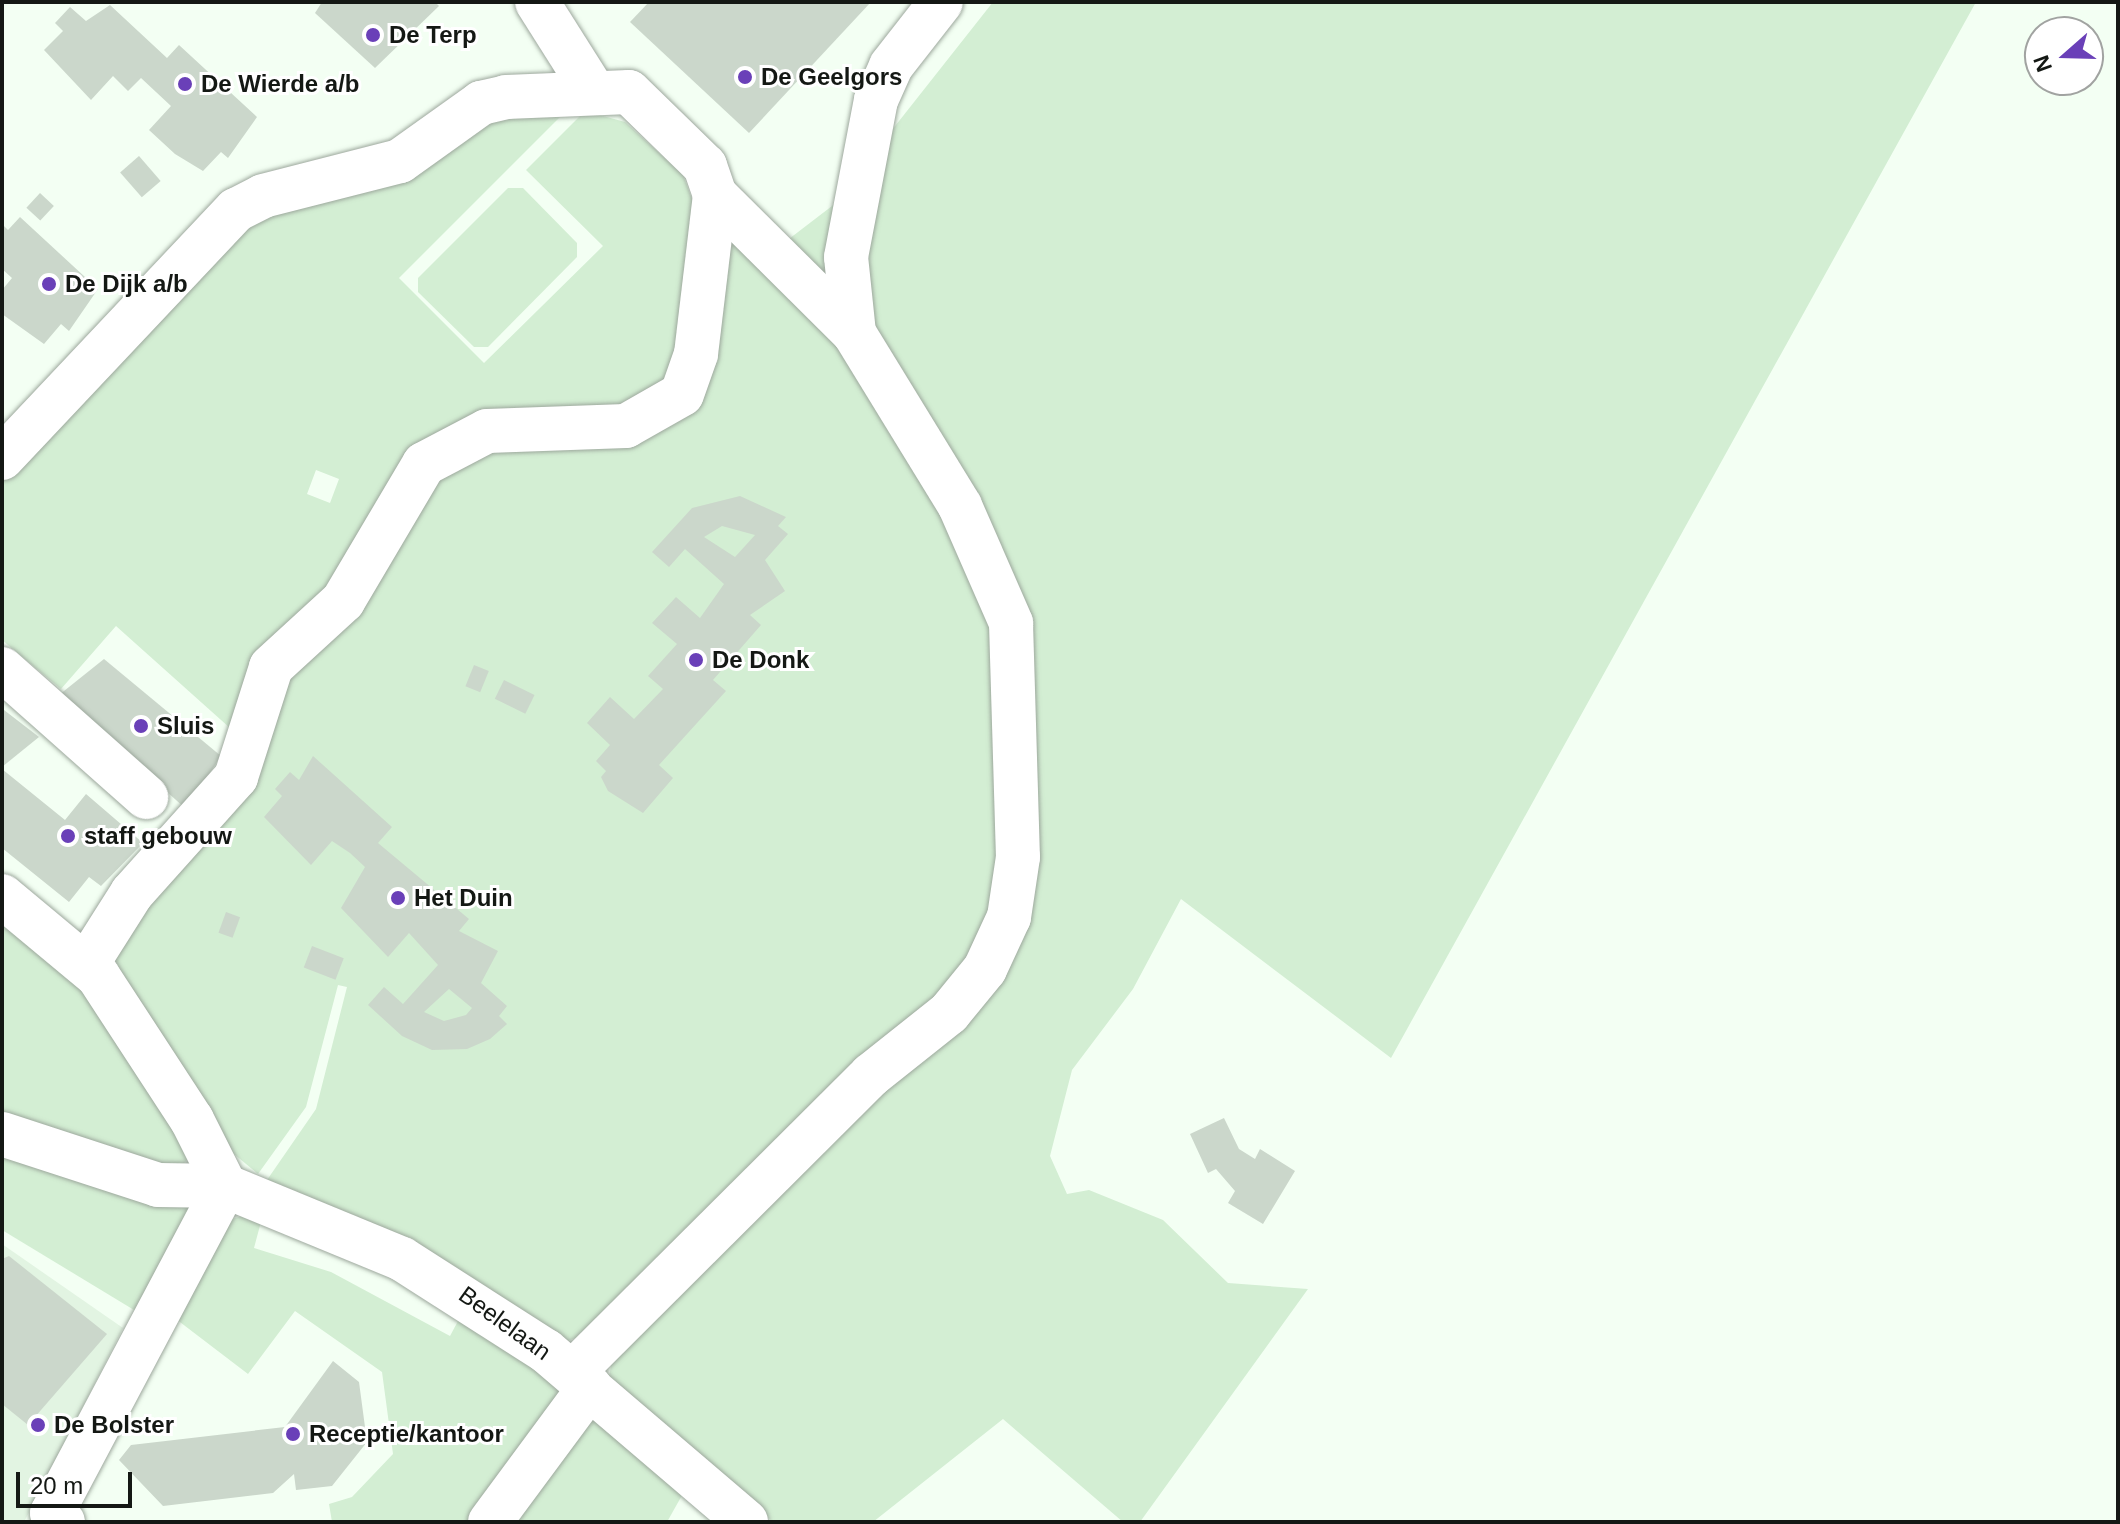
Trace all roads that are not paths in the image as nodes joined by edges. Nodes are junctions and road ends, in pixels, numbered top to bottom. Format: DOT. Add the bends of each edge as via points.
graph roads {
  1 [pos="941,2"];
  2 [pos="545,5"];
  3 [pos="594,92"];
  4 [pos="715,195"];
  5 [pos="854,333"];
  6 [pos="2,458"];
  7 [pos="2,669"];
  8 [pos="146,797"];
  9 [pos="2,896"];
  10 [pos="87,964"];
  11 [pos="2,1134"];
  12 [pos="225,1186"];
  13 [pos="582,1380"];
  14 [pos="63,1522"];
  15 [pos="490,1522"];
  16 [pos="746,1522"];
  1 -- 5 [label="street" via="891,66 876,100 846,257"];
  2 -- 3 [label="street"];
  3 -- 4 [label="street" via="629,92 705,166"];
  3 -- 6 [label="street" via="491,100 400,161 263,196 236,210"];
  4 -- 5 [label="street"];
  4 -- 10 [label="street" via="696,354 682,394 658,415 626,426 487,431 424,464 343,601 271,667 236,777 132,893"];
  5 -- 13 [label="street" via="960,506 1011,623 1018,857 1009,917 985,969 949,1013 871,1075"];
  7 -- 8 [label="street"];
  9 -- 10 [label="street"];
  10 -- 12 [label="street" via="192,1120"];
  11 -- 12 [label="street, Beelelaan" via="158,1185"];
  12 -- 13 [label="street, Beelelaan" via="457,1288"];
  12 -- 14 [label="street" via="52,1513"];
  13 -- 15 [label="street"];
  13 -- 16 [label="street, Beelelaan"];
}
